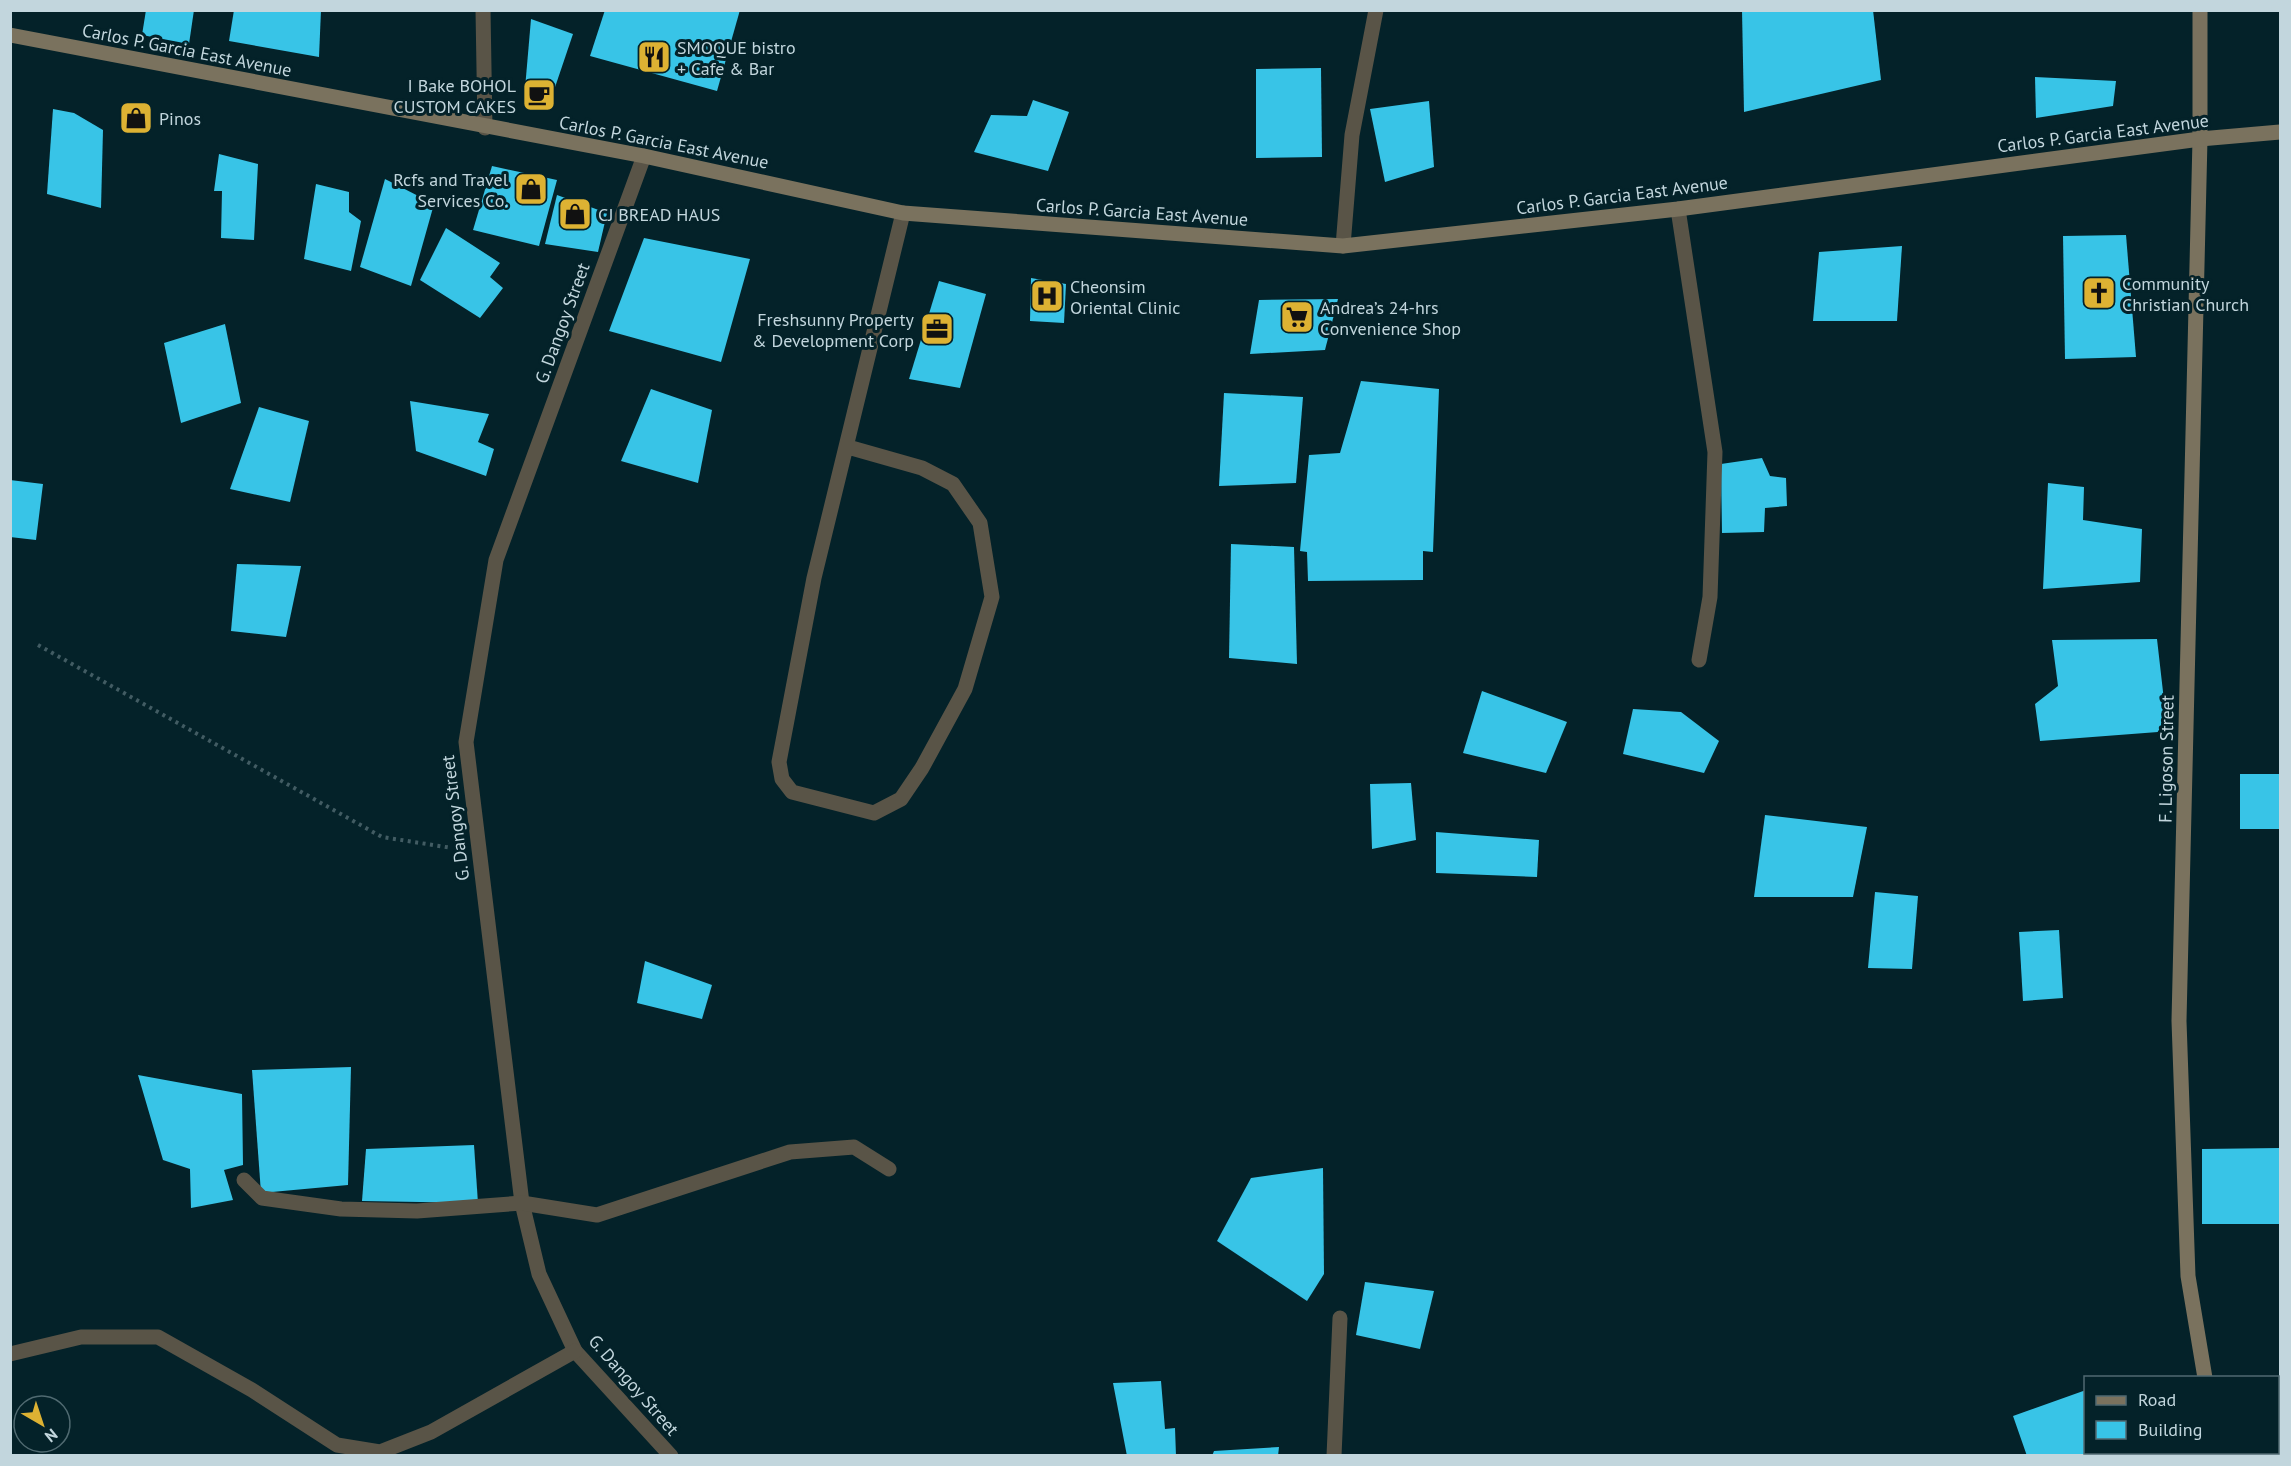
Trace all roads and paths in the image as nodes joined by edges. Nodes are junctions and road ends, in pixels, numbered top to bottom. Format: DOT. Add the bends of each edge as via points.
graph roads {
  1 [pos="483,10"];
  2 [pos="1376,10"];
  3 [pos="2200,10"];
  4 [pos="10,36"];
  5 [pos="485,128"];
  6 [pos="2280,132"];
  7 [pos="2200,139"];
  8 [pos="644,156"];
  9 [pos="1678,209"];
  10 [pos="903,213"];
  11 [pos="1343,246"];
  12 [pos="848,447"];
  13 [pos="38,645"];
  14 [pos="1699,660"];
  15 [pos="479,852"];
  16 [pos="889,1169"];
  17 [pos="244,1180"];
  18 [pos="522,1203"];
  19 [pos="1340,1318"];
  20 [pos="575,1351"];
  21 [pos="10,1354"];
  22 [pos="2205,1376"];
  23 [pos="670,1455"];
  24 [pos="1334,1455"];
  1 -- 5 [label="street"];
  2 -- 11 [label="street" via="1352,135"];
  3 -- 7 [label="main road, F. Ligoson Street"];
  4 -- 5 [label="main road, Carlos P. Garcia East Avenue"];
  5 -- 8 [label="main road, Carlos P. Garcia East Avenue"];
  6 -- 7 [label="main road, Carlos P. Garcia East Avenue"];
  7 -- 9 [label="main road, Carlos P. Garcia East Avenue"];
  7 -- 22 [label="main road, F. Ligoson Street" via="2179,1021 2188,1276"];
  8 -- 10 [label="main road, Carlos P. Garcia East Avenue"];
  8 -- 15 [label="street, G. Dangoy Street" via="496,560 466,742"];
  9 -- 11 [label="main road, Carlos P. Garcia East Avenue"];
  9 -- 14 [label="street" via="1714,452 1710,597"];
  10 -- 11 [label="main road, Carlos P. Garcia East Avenue"];
  10 -- 12 [label="street"];
  12 -- 12 [label="street" via="814,578 779,762 782,779 792,792 874,813 901,799 960,699 992,597 980,523 953,484 922,468"];
  13 -- 15 [label="path" via="382,837"];
  15 -- 18 [label="street, G. Dangoy Street"];
  16 -- 18 [label="street" via="854,1146 828,1148 790,1152 597,1215"];
  17 -- 18 [label="street" via="262,1197 340,1209 417,1211"];
  18 -- 20 [label="street, G. Dangoy Street" via="539,1274"];
  19 -- 24 [label="street"];
  20 -- 21 [label="street" via="431,1432 380,1452 338,1445 158,1336 81,1336"];
  20 -- 23 [label="street, G. Dangoy Street"];
}
